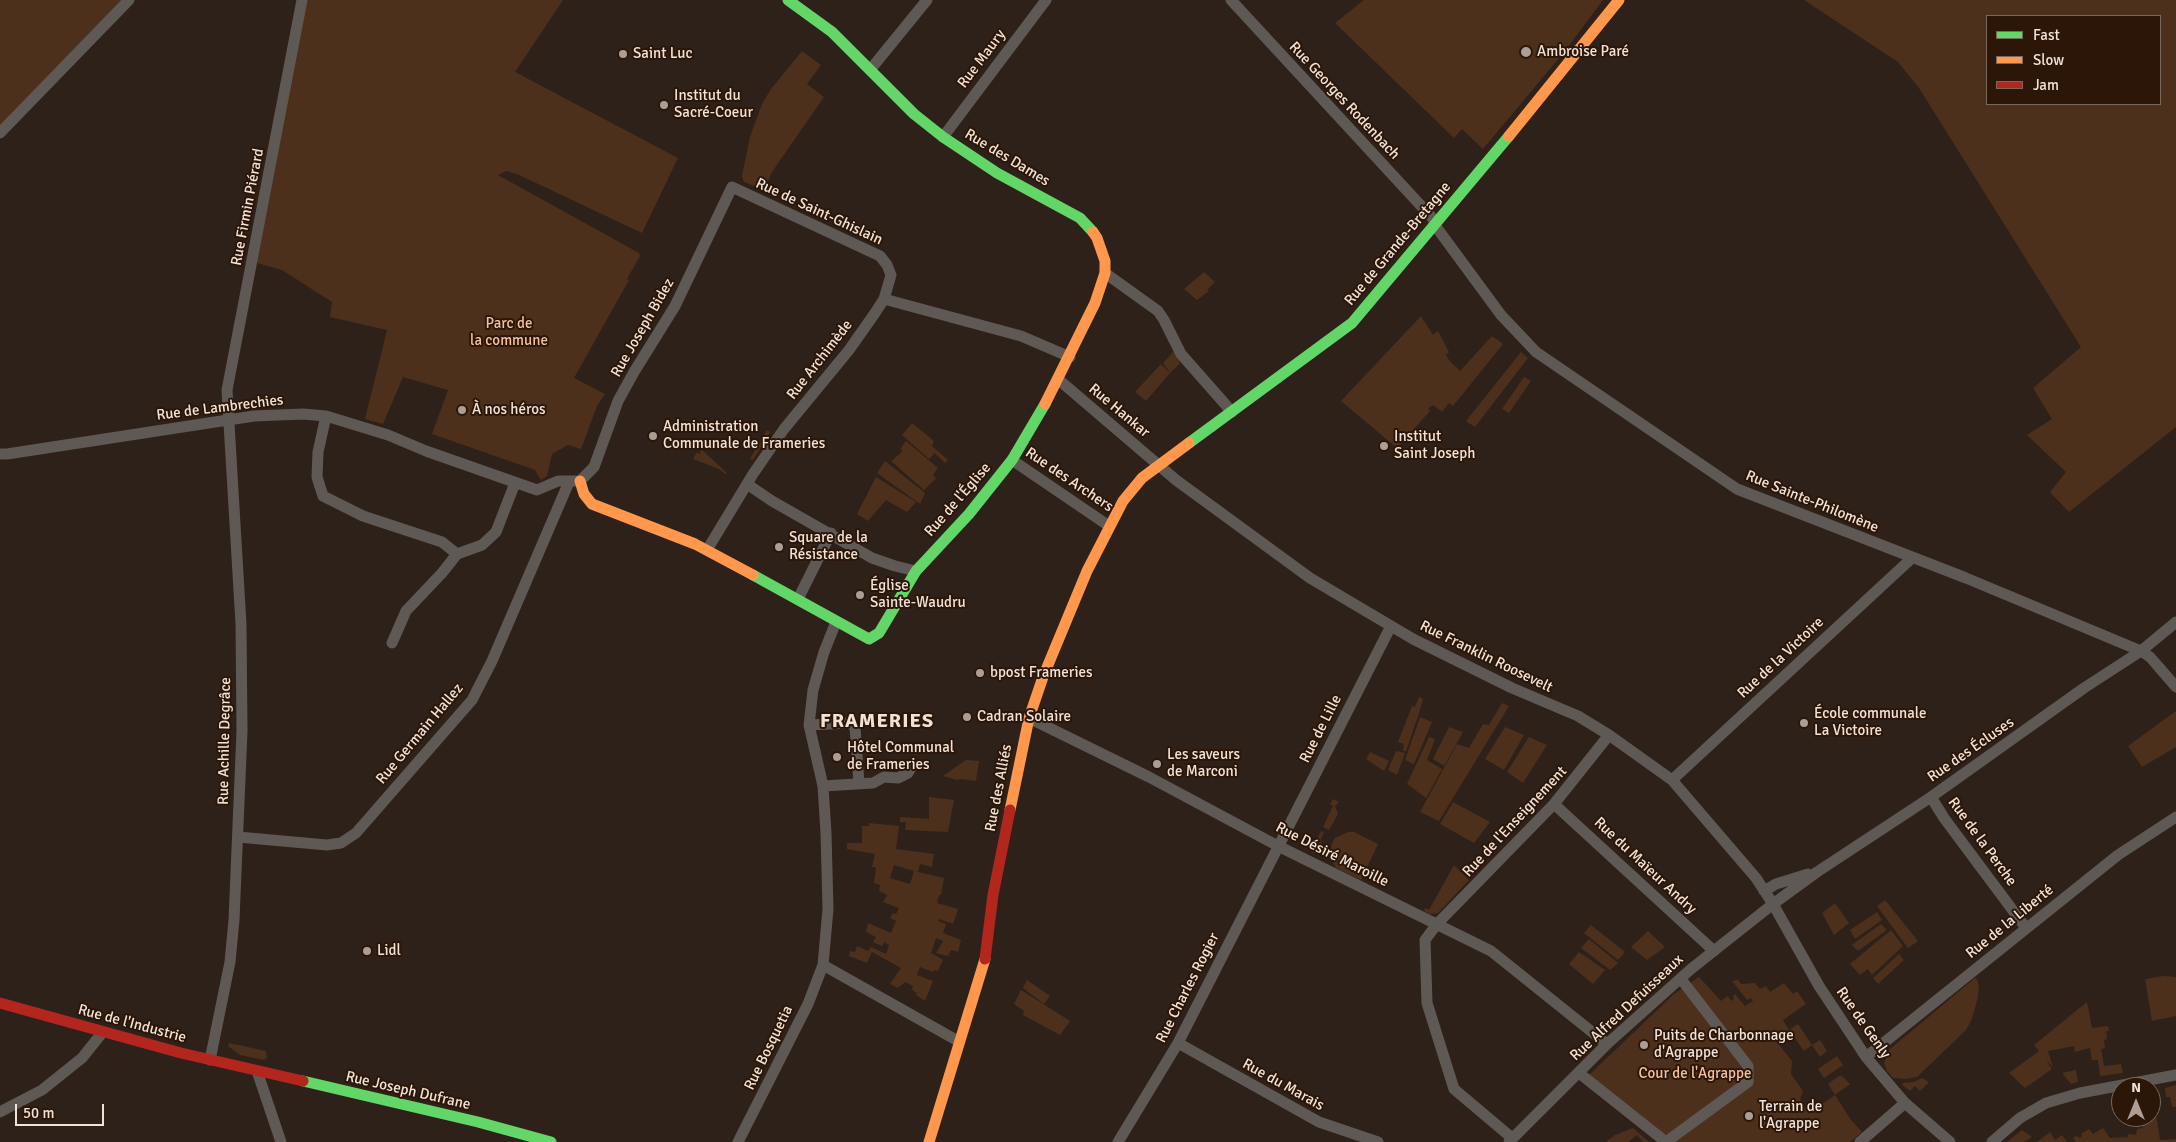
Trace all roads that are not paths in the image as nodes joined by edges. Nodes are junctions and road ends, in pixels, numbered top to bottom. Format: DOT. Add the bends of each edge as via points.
graph roads {
  1 [pos="129,0"];
  2 [pos="302,0"];
  3 [pos="788,0"];
  4 [pos="927,0"];
  5 [pos="1046,0"];
  6 [pos="1231,0"];
  7 [pos="1619,0"];
  8 [pos="870,70"];
  9 [pos="0,133"];
  10 [pos="943,137"];
  11 [pos="732,187"];
  12 [pos="1435,223"];
  13 [pos="1105,273"];
  14 [pos="884,299"];
  15 [pos="875,313"];
  16 [pos="1070,357"];
  17 [pos="1059,380"];
  18 [pos="1232,412"];
  19 [pos="326,416"];
  20 [pos="230,420"];
  21 [pos="0,454"];
  22 [pos="1012,460"];
  23 [pos="1160,465"];
  24 [pos="750,479"];
  25 [pos="574,481"];
  26 [pos="514,483"];
  27 [pos="1109,526"];
  28 [pos="831,533"];
  29 [pos="707,550"];
  30 [pos="457,554"];
  31 [pos="1912,558"];
  32 [pos="916,571"];
  33 [pos="798,599"];
  34 [pos="836,622"];
  35 [pos="2176,622"];
  36 [pos="1391,626"];
  37 [pos="392,643"];
  38 [pos="2141,651"];
  39 [pos="2176,687"];
  40 [pos="1029,718"];
  41 [pos="809,725"];
  42 [pos="1609,735"];
  43 [pos="912,766"];
  44 [pos="1672,780"];
  45 [pos="859,784"];
  46 [pos="822,786"];
  47 [pos="1931,797"];
  48 [pos="1554,804"];
  49 [pos="2176,817"];
  50 [pos="238,837"];
  51 [pos="1278,846"];
  52 [pos="1816,872"];
  53 [pos="1764,891"];
  54 [pos="1773,904"];
  55 [pos="1437,924"];
  56 [pos="2026,928"];
  57 [pos="1714,951"];
  58 [pos="823,965"];
  59 [pos="1681,979"];
  60 [pos="0,1003"];
  61 [pos="102,1033"];
  62 [pos="958,1041"];
  63 [pos="1178,1043"];
  64 [pos="1607,1044"];
  65 [pos="1866,1057"];
  66 [pos="210,1060"];
  67 [pos="258,1071"];
  68 [pos="1579,1073"];
  69 [pos="2176,1075"];
  70 [pos="1905,1103"];
  71 [pos="0,1112"];
  72 [pos="1510,1140"];
  73 [pos="281,1142"];
  74 [pos="552,1142"];
  75 [pos="738,1142"];
  76 [pos="929,1142"];
  77 [pos="1118,1142"];
  78 [pos="1378,1142"];
  79 [pos="1666,1142"];
  80 [pos="1860,1142"];
  81 [pos="1950,1142"];
  82 [pos="1992,1142"];
  1 -- 9 [label="street"];
  2 -- 20 [label="street, Rue Firmin Piérard" via="230,370 227,390"];
  3 -- 8 [label="main road, Rue des Dames" via="832,32"];
  4 -- 8 [label="street"];
  5 -- 10 [label="street, Rue Maury"];
  6 -- 12 [label="street, Rue Georges Rodenbach"];
  7 -- 12 [label="main road, Rue de Grande-Bretagne"];
  8 -- 10 [label="main road, Rue des Dames" via="914,114"];
  10 -- 13 [label="main road, Rue des Dames" via="997,172 1080,218 1099,243"];
  11 -- 14 [label="street, Rue de Saint-Ghislain" via="880,256 891,276"];
  11 -- 25 [label="street, Rue Joseph Bidez" via="675,306 618,401 594,467"];
  12 -- 18 [label="main road, Rue de Grande-Bretagne" via="1352,323"];
  12 -- 31 [label="street, Rue Sainte-Philomène" via="1501,314 1536,352 1737,489"];
  13 -- 16 [label="main road, Rue des Dames"];
  13 -- 18 [label="street" via="1158,311 1182,354"];
  14 -- 15 [label="street, Rue de Saint-Ghislain"];
  14 -- 16 [label="street" via="1021,336"];
  15 -- 24 [label="street, Rue Archimède" via="784,429"];
  16 -- 17 [label="main road, Rue des Dames"];
  17 -- 22 [label="main road, Rue de l'Église"];
  17 -- 23 [label="street, Rue Hankar"];
  18 -- 23 [label="main road, Rue de Grande-Bretagne"];
  19 -- 20 [label="street, Rue de Lambrechies" via="254,416"];
  19 -- 26 [label="street, Rue de Lambrechies" via="388,435"];
  19 -- 30 [label="street" via="318,452 317,477 324,496 363,516 442,542"];
  20 -- 21 [label="street, Rue de Lambrechies"];
  20 -- 50 [label="street, Rue Achille Degrâce" via="241,624 242,731"];
  22 -- 27 [label="street, Rue des Archers"];
  22 -- 32 [label="main road, Rue de l'Église" via="969,514"];
  23 -- 27 [label="main road, Rue des Alliés" via="1142,478"];
  23 -- 36 [label="street, Rue Franklin Roosevelt" via="1310,578"];
  24 -- 28 [label="street" via="772,501"];
  24 -- 29 [label="street, Rue Archimède"];
  25 -- 26 [label="street, Rue de Lambrechies" via="558,481 538,490"];
  25 -- 29 [label="main road" via="592,504"];
  25 -- 50 [label="street, Rue Germain Hallez" via="472,700 356,833 341,843 327,845"];
  26 -- 30 [label="street" via="496,532 482,545"];
  27 -- 40 [label="main road, Rue des Alliés" via="1087,571"];
  28 -- 32 [label="street" via="872,558"];
  28 -- 33 [label="street"];
  29 -- 33 [label="main road"];
  30 -- 37 [label="street" via="406,611"];
  31 -- 38 [label="street, Rue Sainte-Philomène"];
  31 -- 44 [label="street, Rue de la Victoire"];
  32 -- 34 [label="main road, Rue de l'Église" via="875,636 869,639"];
  33 -- 34 [label="main road"];
  34 -- 41 [label="street, Rue Bosquetia" via="813,690"];
  35 -- 38 [label="street, Rue des Écluses"];
  36 -- 42 [label="street, Rue Franklin Roosevelt" via="1512,688 1578,716"];
  36 -- 51 [label="street, Rue de Lille"];
  38 -- 39 [label="street"];
  38 -- 47 [label="street, Rue des Écluses"];
  40 -- 51 [label="street, Rue Désiré Maroille"];
  40 -- 62 [label="main road, Rue des Alliés" via="993,895 985,958"];
  41 -- 45 [label="street" via="849,723 855,727"];
  41 -- 46 [label="street, Rue Bosquetia"];
  42 -- 44 [label="street, Rue Franklin Roosevelt"];
  42 -- 48 [label="street, Rue de l'Enseignement"];
  43 -- 45 [label="street" via="908,773 898,778 884,777 873,784"];
  44 -- 53 [label="street, Rue Franklin Roosevelt"];
  45 -- 46 [label="street"];
  46 -- 58 [label="street, Rue Bosquetia" via="827,869 827,930"];
  47 -- 52 [label="street, Rue des Écluses"];
  47 -- 56 [label="street, Rue de la Perche"];
  48 -- 55 [label="street, Rue de l'Enseignement"];
  48 -- 57 [label="street, Rue du Maïeur Andry"];
  49 -- 56 [label="street, Rue de la Liberté" via="2118,855"];
  50 -- 66 [label="street, Rue Achille Degrâce" via="230,962"];
  51 -- 55 [label="street, Rue Désiré Maroille"];
  51 -- 63 [label="street, Rue Charles Rogier"];
  52 -- 53 [label="street"];
  52 -- 54 [label="street, Rue Alfred Defuisseaux"];
  53 -- 54 [label="street, Rue Franklin Roosevelt"];
  54 -- 57 [label="street, Rue Alfred Defuisseaux"];
  54 -- 65 [label="street, Rue de Genly" via="1819,986"];
  55 -- 64 [label="street, Rue Désiré Maroille" via="1491,951"];
  55 -- 72 [label="street, Rue de l'Enseignement" via="1425,940 1424,947 1427,1003 1454,1088"];
  56 -- 65 [label="street, Rue de la Liberté"];
  57 -- 59 [label="street, Rue Alfred Defuisseaux"];
  58 -- 62 [label="street"];
  58 -- 75 [label="street, Rue Bosquetia" via="808,1004"];
  59 -- 64 [label="street, Rue Alfred Defuisseaux"];
  59 -- 79 [label="street" via="1748,1066 1748,1082"];
  60 -- 61 [label="main road, Rue de l'Industrie"];
  61 -- 66 [label="main road, Rue de l'Industrie"];
  61 -- 71 [label="street" via="82,1058 48,1084"];
  62 -- 76 [label="main road, Rue des Alliés"];
  63 -- 77 [label="street, Rue Charles Rogier"];
  63 -- 78 [label="street, Rue du Marais" via="1318,1122"];
  64 -- 68 [label="street, Rue Alfred Defuisseaux"];
  65 -- 70 [label="street, Rue de Genly"];
  66 -- 67 [label="main road, Rue de l'Industrie"];
  67 -- 73 [label="street"];
  67 -- 74 [label="main road, Rue Joseph Dufrane"];
  68 -- 72 [label="street, Rue Alfred Defuisseaux"];
  68 -- 79 [label="street"];
  69 -- 82 [label="street" via="2080,1093 2046,1103 2020,1118"];
  70 -- 80 [label="street"];
  70 -- 81 [label="street, Rue de Genly"];
}
